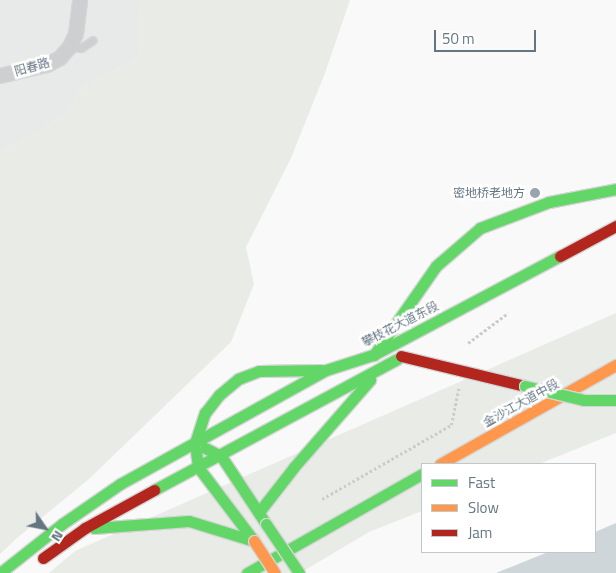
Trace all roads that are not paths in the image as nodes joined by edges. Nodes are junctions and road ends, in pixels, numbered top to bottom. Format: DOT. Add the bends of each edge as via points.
graph roads {
  1 [pos="80,0"];
  2 [pos="94,40"];
  3 [pos="70,48"];
  4 [pos="0,76"];
  5 [pos="616,188"];
  6 [pos="616,226"];
  7 [pos="616,238"];
  8 [pos="513,294"];
  9 [pos="418,347"];
  10 [pos="373,355"];
  11 [pos="401,356"];
  12 [pos="616,365"];
  13 [pos="382,367"];
  14 [pos="326,370"];
  15 [pos="616,400"];
  16 [pos="195,443"];
  17 [pos="220,456"];
  18 [pos="442,463"];
  19 [pos="198,467"];
  20 [pos="421,475"];
  21 [pos="258,512"];
  22 [pos="85,528"];
  23 [pos="254,540"];
  24 [pos="37,562"];
  25 [pos="0,573"];
  26 [pos="247,573"];
  27 [pos="275,573"];
  28 [pos="299,573"];
  1 -- 3 [label="street" via="76,34"];
  2 -- 3 [label="lane" via="81,48"];
  3 -- 4 [label="street, 阳春路" via="47,65"];
  5 -- 10 [label="main road" via="549,202 480,228 436,266"];
  6 -- 10 [label="main road, 攀枝花大道东段"];
  7 -- 8 [label="main road"];
  9 -- 11 [label="main road"];
  10 -- 14 [label="main road, 攀枝花大道东段"];
  11 -- 13 [label="main road"];
  11 -- 15 [label="main road, bridge" via="584,400"];
  12 -- 18 [label="main road, 金沙江大道中段"];
  13 -- 17 [label="main road"];
  13 -- 21 [label="main road"];
  14 -- 16 [label="main road, 攀枝花大道东段"];
  14 -- 16 [label="main road" via="259,372 238,379 219,395 206,413"];
  16 -- 17 [label="main road"];
  16 -- 19 [label="main road"];
  16 -- 25 [label="main road, 攀枝花大道东段" via="113,489"];
  17 -- 19 [label="main road"];
  17 -- 21 [label="main road"];
  19 -- 22 [label="main road"];
  19 -- 23 [label="main road"];
  20 -- 26 [label="main road"];
  21 -- 28 [label="main road, bridge"];
  22 -- 23 [label="main road" via="189,521"];
  22 -- 24 [label="main road"];
  23 -- 27 [label="main road, bridge"];
}
